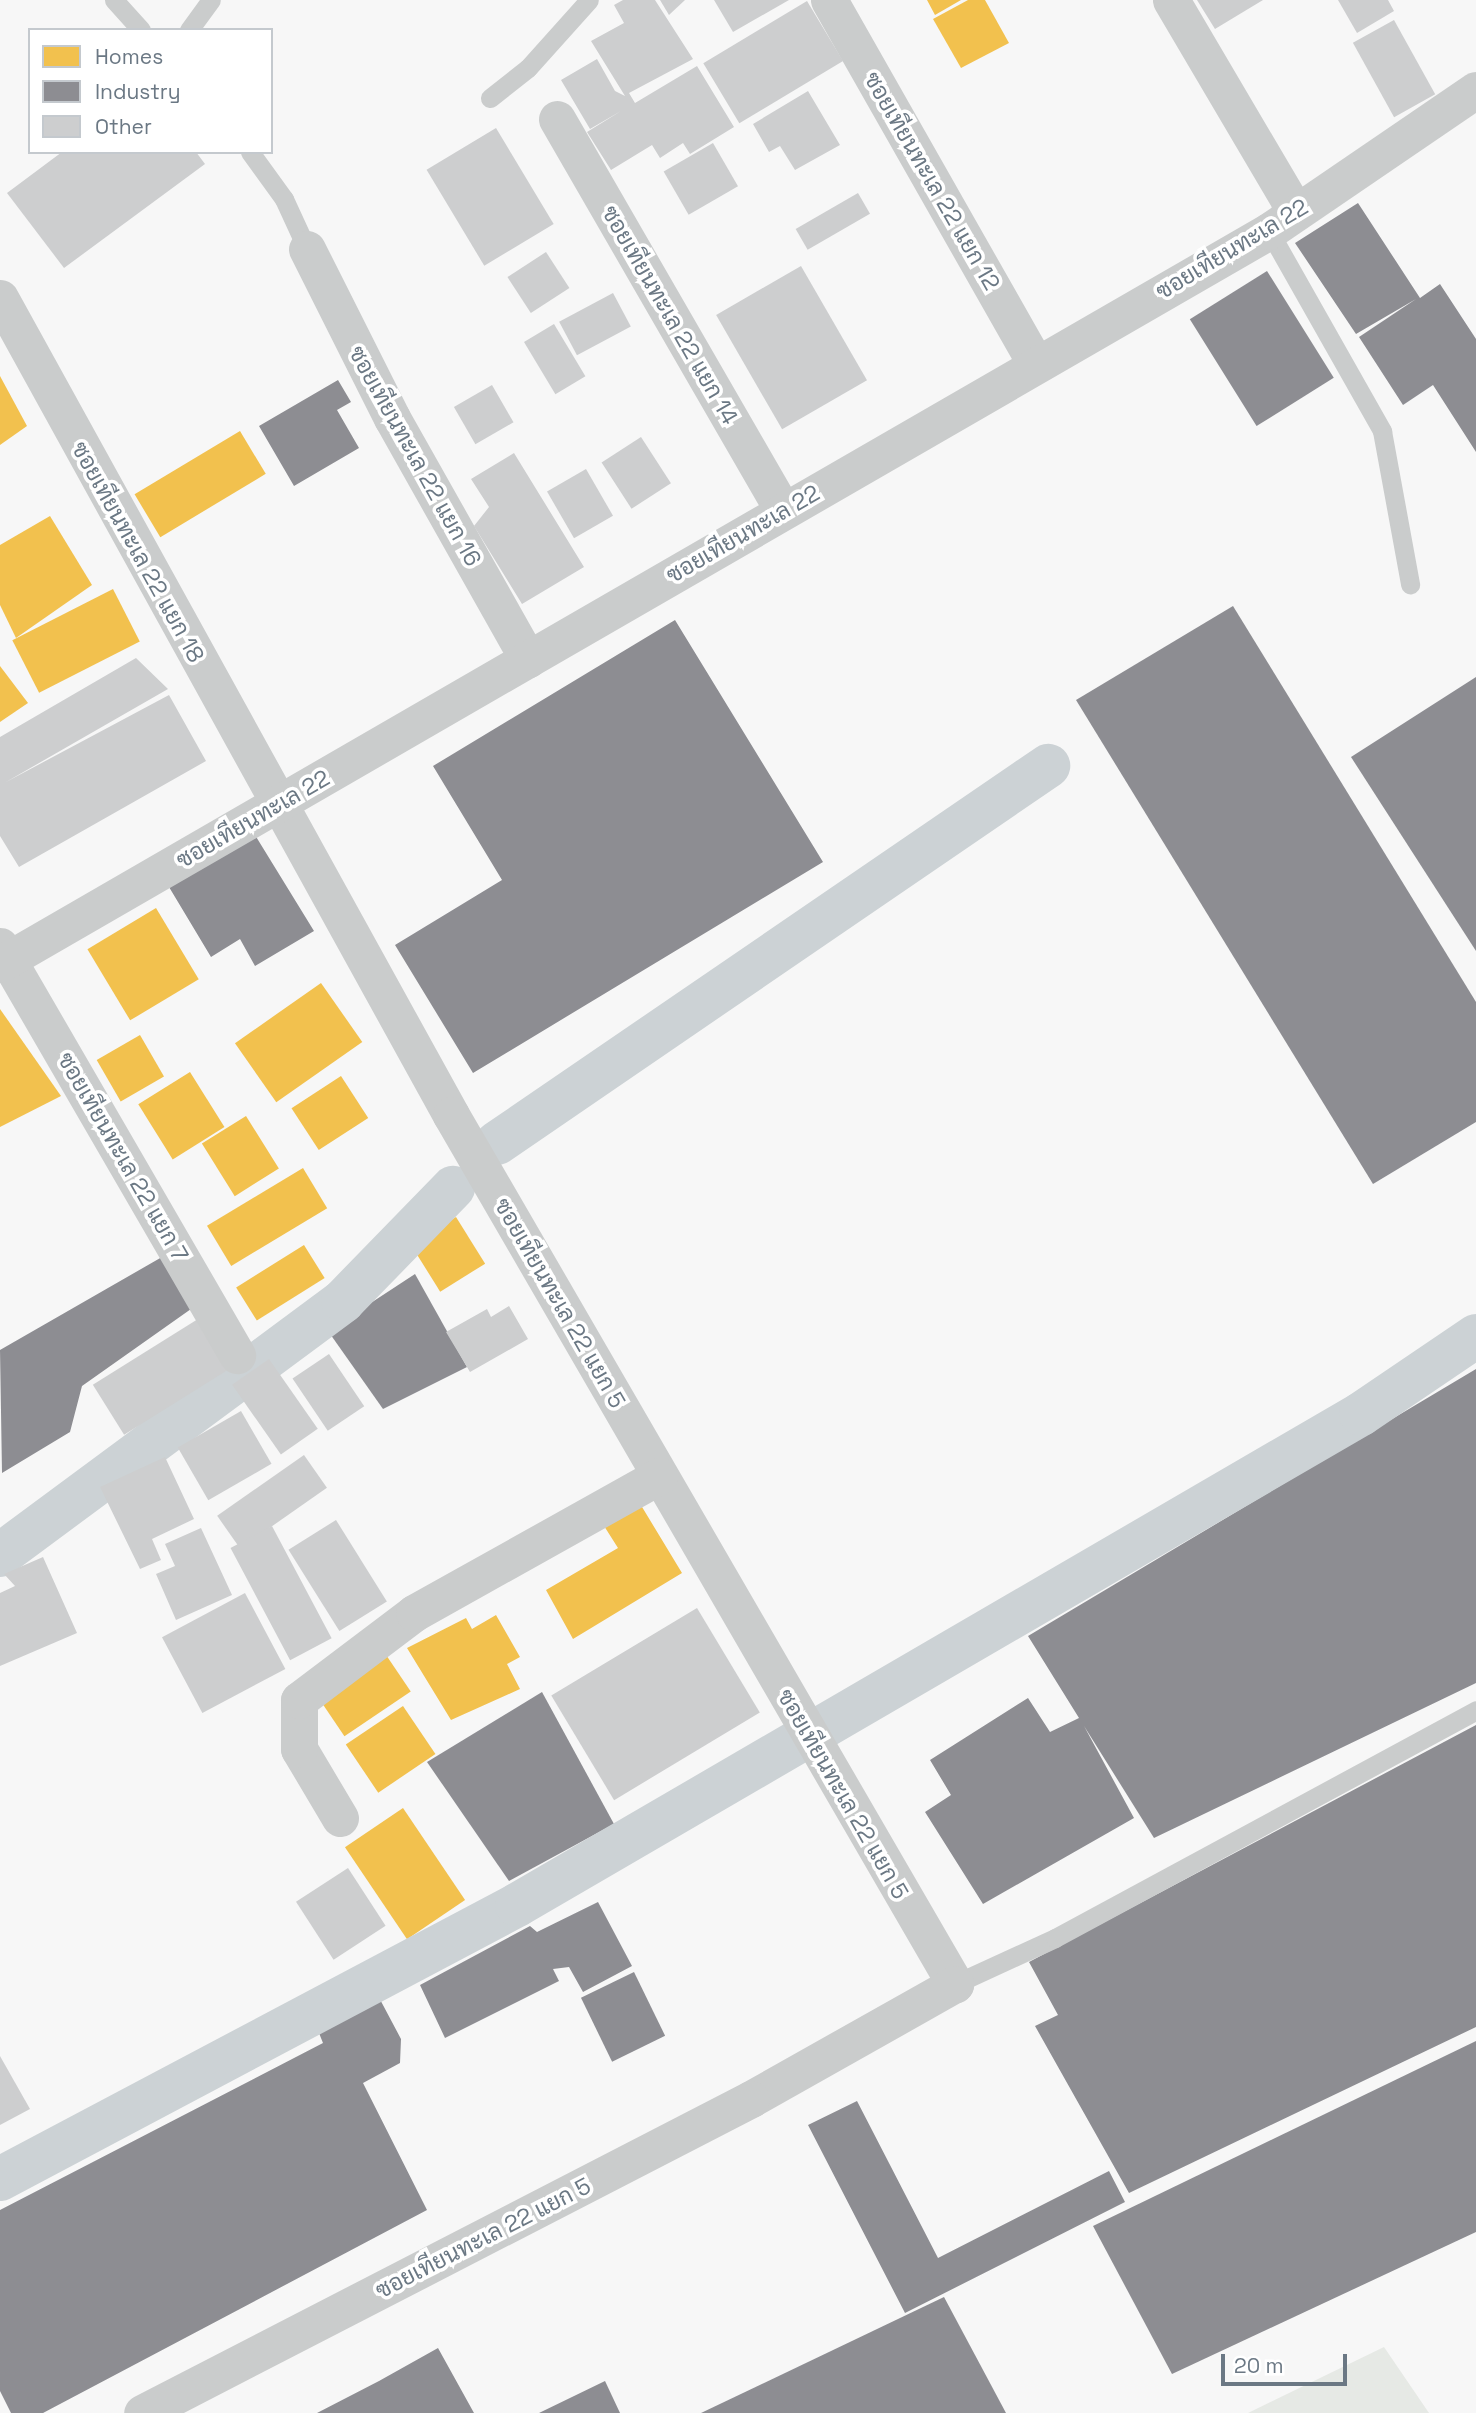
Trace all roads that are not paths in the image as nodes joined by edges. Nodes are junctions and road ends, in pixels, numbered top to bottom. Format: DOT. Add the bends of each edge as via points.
graph roads {
  1 [pos="114,0"];
  2 [pos="211,0"];
  3 [pos="589,0"];
  4 [pos="828,0"];
  5 [pos="1171,0"];
  6 [pos="139,28"];
  7 [pos="190,28"];
  8 [pos="1476,90"];
  9 [pos="490,99"];
  10 [pos="557,119"];
  11 [pos="251,154"];
  12 [pos="1282,222"];
  13 [pos="307,249"];
  14 [pos="0,298"];
  15 [pos="1035,363"];
  16 [pos="783,510"];
  17 [pos="1410,584"];
  18 [pos="528,659"];
  19 [pos="281,803"];
  20 [pos="3,956"];
  21 [pos="237,1354"];
  22 [pos="659,1476"];
  23 [pos="1476,1710"];
  24 [pos="340,1818"];
  25 [pos="955,1984"];
  26 [pos="142,2413"];
  1 -- 6 [label="lane"];
  2 -- 7 [label="lane"];
  3 -- 9 [label="lane" via="528,68"];
  4 -- 15 [label="street, ซอยเทียนทะเล 22 แยก 12"];
  5 -- 12 [label="street"];
  8 -- 12 [label="street, ซอยเทียนทะเล 22"];
  10 -- 16 [label="street, ซอยเทียนทะเล 22 แยก 14"];
  11 -- 13 [label="lane" via="284,199"];
  12 -- 15 [label="street, ซอยเทียนทะเล 22"];
  12 -- 17 [label="lane" via="1382,431"];
  13 -- 18 [label="street, ซอยเทียนทะเล 22 แยก 16" via="392,418"];
  14 -- 19 [label="street, ซอยเทียนทะเล 22 แยก 18" via="169,612"];
  15 -- 16 [label="street, ซอยเทียนทะเล 22"];
  16 -- 18 [label="street, ซอยเทียนทะเล 22"];
  18 -- 19 [label="street, ซอยเทียนทะเล 22"];
  19 -- 20 [label="street, ซอยเทียนทะเล 22"];
  19 -- 22 [label="street, ซอยเทียนทะเล 22 แยก 5"];
  20 -- 21 [label="street, ซอยเทียนทะเล 22 แยก 7"];
  22 -- 24 [label="street" via="414,1613 299,1700 299,1749"];
  22 -- 25 [label="street, ซอยเทียนทะเล 22 แยก 5"];
  23 -- 25 [label="lane" via="1055,1938"];
  25 -- 26 [label="street, ซอยเทียนทะเล 22 แยก 5" via="751,2099"];
}
